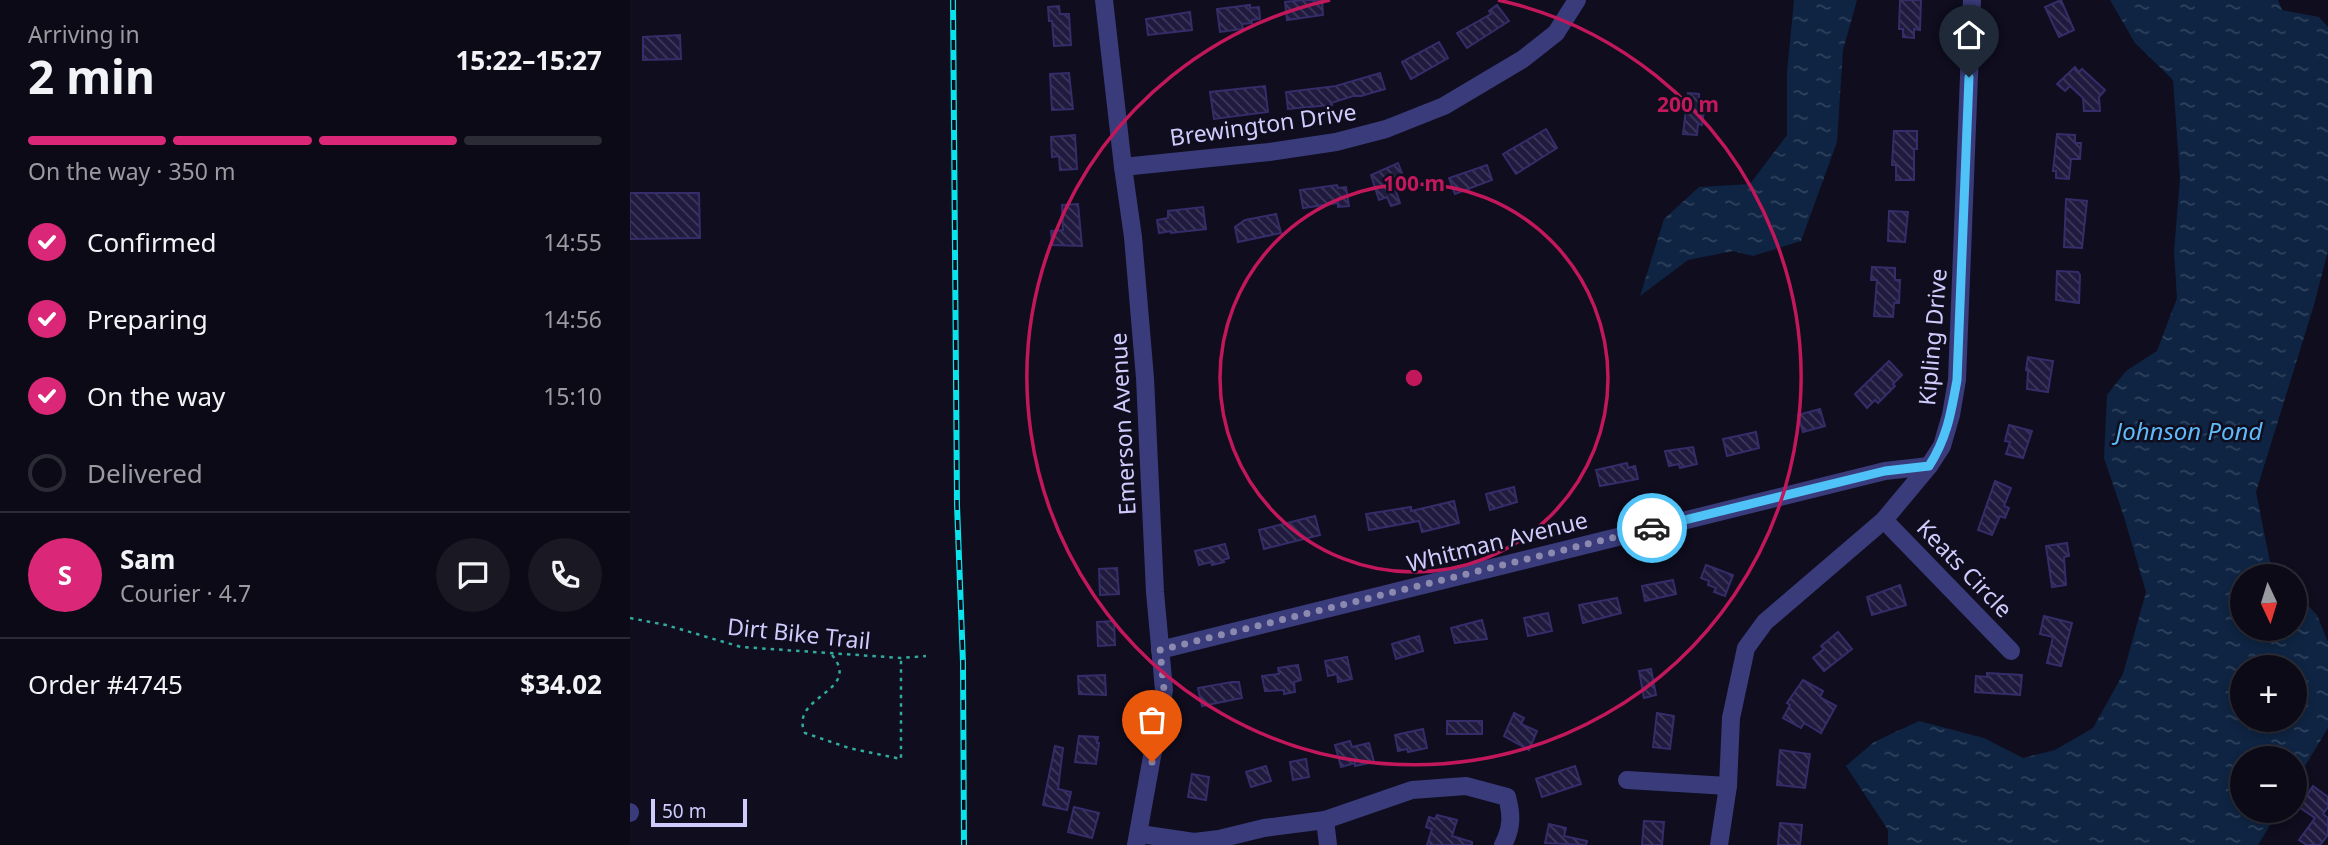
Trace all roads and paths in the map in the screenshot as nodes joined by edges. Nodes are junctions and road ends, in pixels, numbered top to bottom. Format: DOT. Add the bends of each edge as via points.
graph roads {
  1 [pos="1104,0"];
  2 [pos="1577,0"];
  3 [pos="1972,0"];
  4 [pos="1122,167"];
  5 [pos="1929,466"];
  6 [pos="1884,520"];
  7 [pos="630,618"];
  8 [pos="1160,650"];
  9 [pos="2011,651"];
  10 [pos="832,655"];
  11 [pos="926,656"];
  12 [pos="901,659"];
  13 [pos="1627,780"];
  14 [pos="1728,786"];
  15 [pos="1325,820"];
  16 [pos="1138,839"];
  17 [pos="1328,845"];
  18 [pos="1503,845"];
  19 [pos="1719,845"];
  1 -- 4 [label="street, Emerson Avenue"];
  2 -- 4 [label="street, Brewington Drive" via="1556,33 1523,59 1444,106 1386,129 1269,152"];
  3 -- 5 [label="street, Kipling Drive" via="1957,380 1942,446"];
  4 -- 8 [label="street, Emerson Avenue" via="1145,378"];
  5 -- 6 [label="street, Kipling Drive"];
  5 -- 8 [label="street, Whitman Avenue" via="1885,471"];
  6 -- 9 [label="street, Keats Circle"];
  6 -- 14 [label="street, Kipling Drive" via="1765,622 1745,649 1731,718"];
  7 -- 10 [label="path, Dirt Bike Trail" via="741,647"];
  8 -- 16 [label="street, Emerson Avenue" via="1164,690"];
  10 -- 12 [label="path, Dirt Bike Trail"];
  10 -- 12 [label="path" via="838,662 839,677 829,692 810,705 802,719 805,733 901,760"];
  11 -- 12 [label="path, Dirt Bike Trail"];
  13 -- 14 [label="street"];
  14 -- 19 [label="street, Kipling Drive"];
  15 -- 16 [label="street" via="1194,842"];
  15 -- 17 [label="street"];
  15 -- 18 [label="street" via="1412,790 1466,786 1507,797 1512,814"];
}
